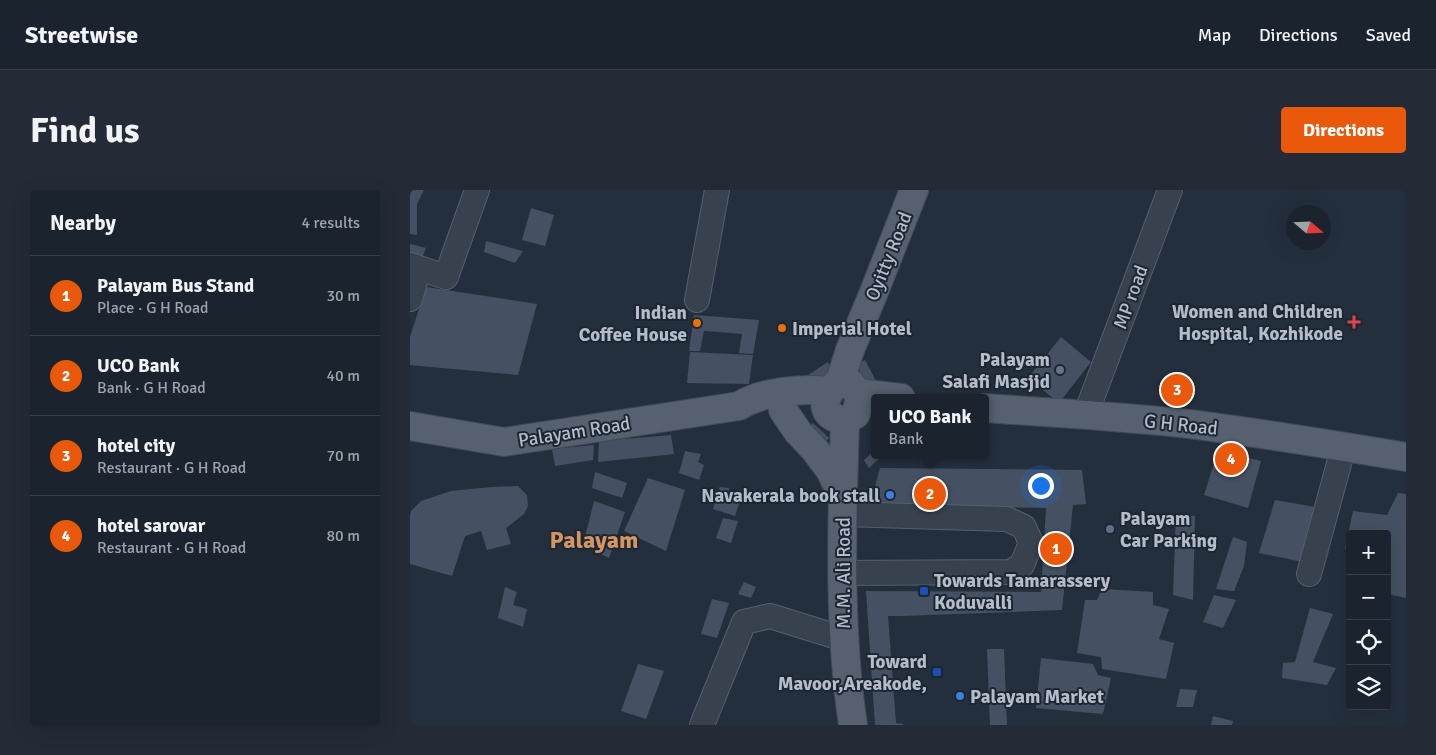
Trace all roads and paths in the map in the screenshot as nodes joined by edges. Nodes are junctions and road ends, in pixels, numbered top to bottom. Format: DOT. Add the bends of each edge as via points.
graph roads {
  1 [pos="477,190"];
  2 [pos="717,190"];
  3 [pos="914,190"];
  4 [pos="1170,190"];
  5 [pos="414,267"];
  6 [pos="410,299"];
  7 [pos="698,300"];
  8 [pos="871,401"];
  9 [pos="1090,403"];
  10 [pos="847,404"];
  11 [pos="739,406"];
  12 [pos="989,408"];
  13 [pos="783,410"];
  14 [pos="989,423"];
  15 [pos="410,426"];
  16 [pos="1406,457"];
  17 [pos="1340,460"];
  18 [pos="1406,471"];
  19 [pos="843,506"];
  20 [pos="844,573"];
  21 [pos="1309,574"];
  22 [pos="844,639"];
  23 [pos="702,725"];
  24 [pos="853,725"];
  1 -- 5 [label="street" via="446,277"];
  2 -- 7 [label="street"];
  3 -- 10 [label="main road, Oyitty Road" via="850,350"];
  4 -- 9 [label="street, MP road"];
  5 -- 6 [label="street"];
  8 -- 10 [label="main road"];
  10 -- 11 [label="main road" via="815,390 800,390 765,395"];
  10 -- 13 [label="main road"];
  10 -- 19 [label="main road, M.M. Ali Road"];
  11 -- 13 [label="main road"];
  11 -- 15 [label="main road, Palayam Road" via="504,442"];
  12 -- 16 [label="main road, G H Road" via="1188,424"];
  13 -- 19 [label="main road" via="830,470"];
  14 -- 17 [label="main road, G H Road" via="1203,442"];
  17 -- 18 [label="main road, G H Road"];
  17 -- 21 [label="street"];
  19 -- 20 [label="main road, M.M. Ali Road"];
  19 -- 20 [label="street" via="1006,519 1024,528 1031,543 1022,565 1011,572"];
  20 -- 22 [label="main road, M.M. Ali Road"];
  22 -- 23 [label="street" via="770,616 744,622"];
  22 -- 24 [label="main road, M.M. Ali Road"];
}
